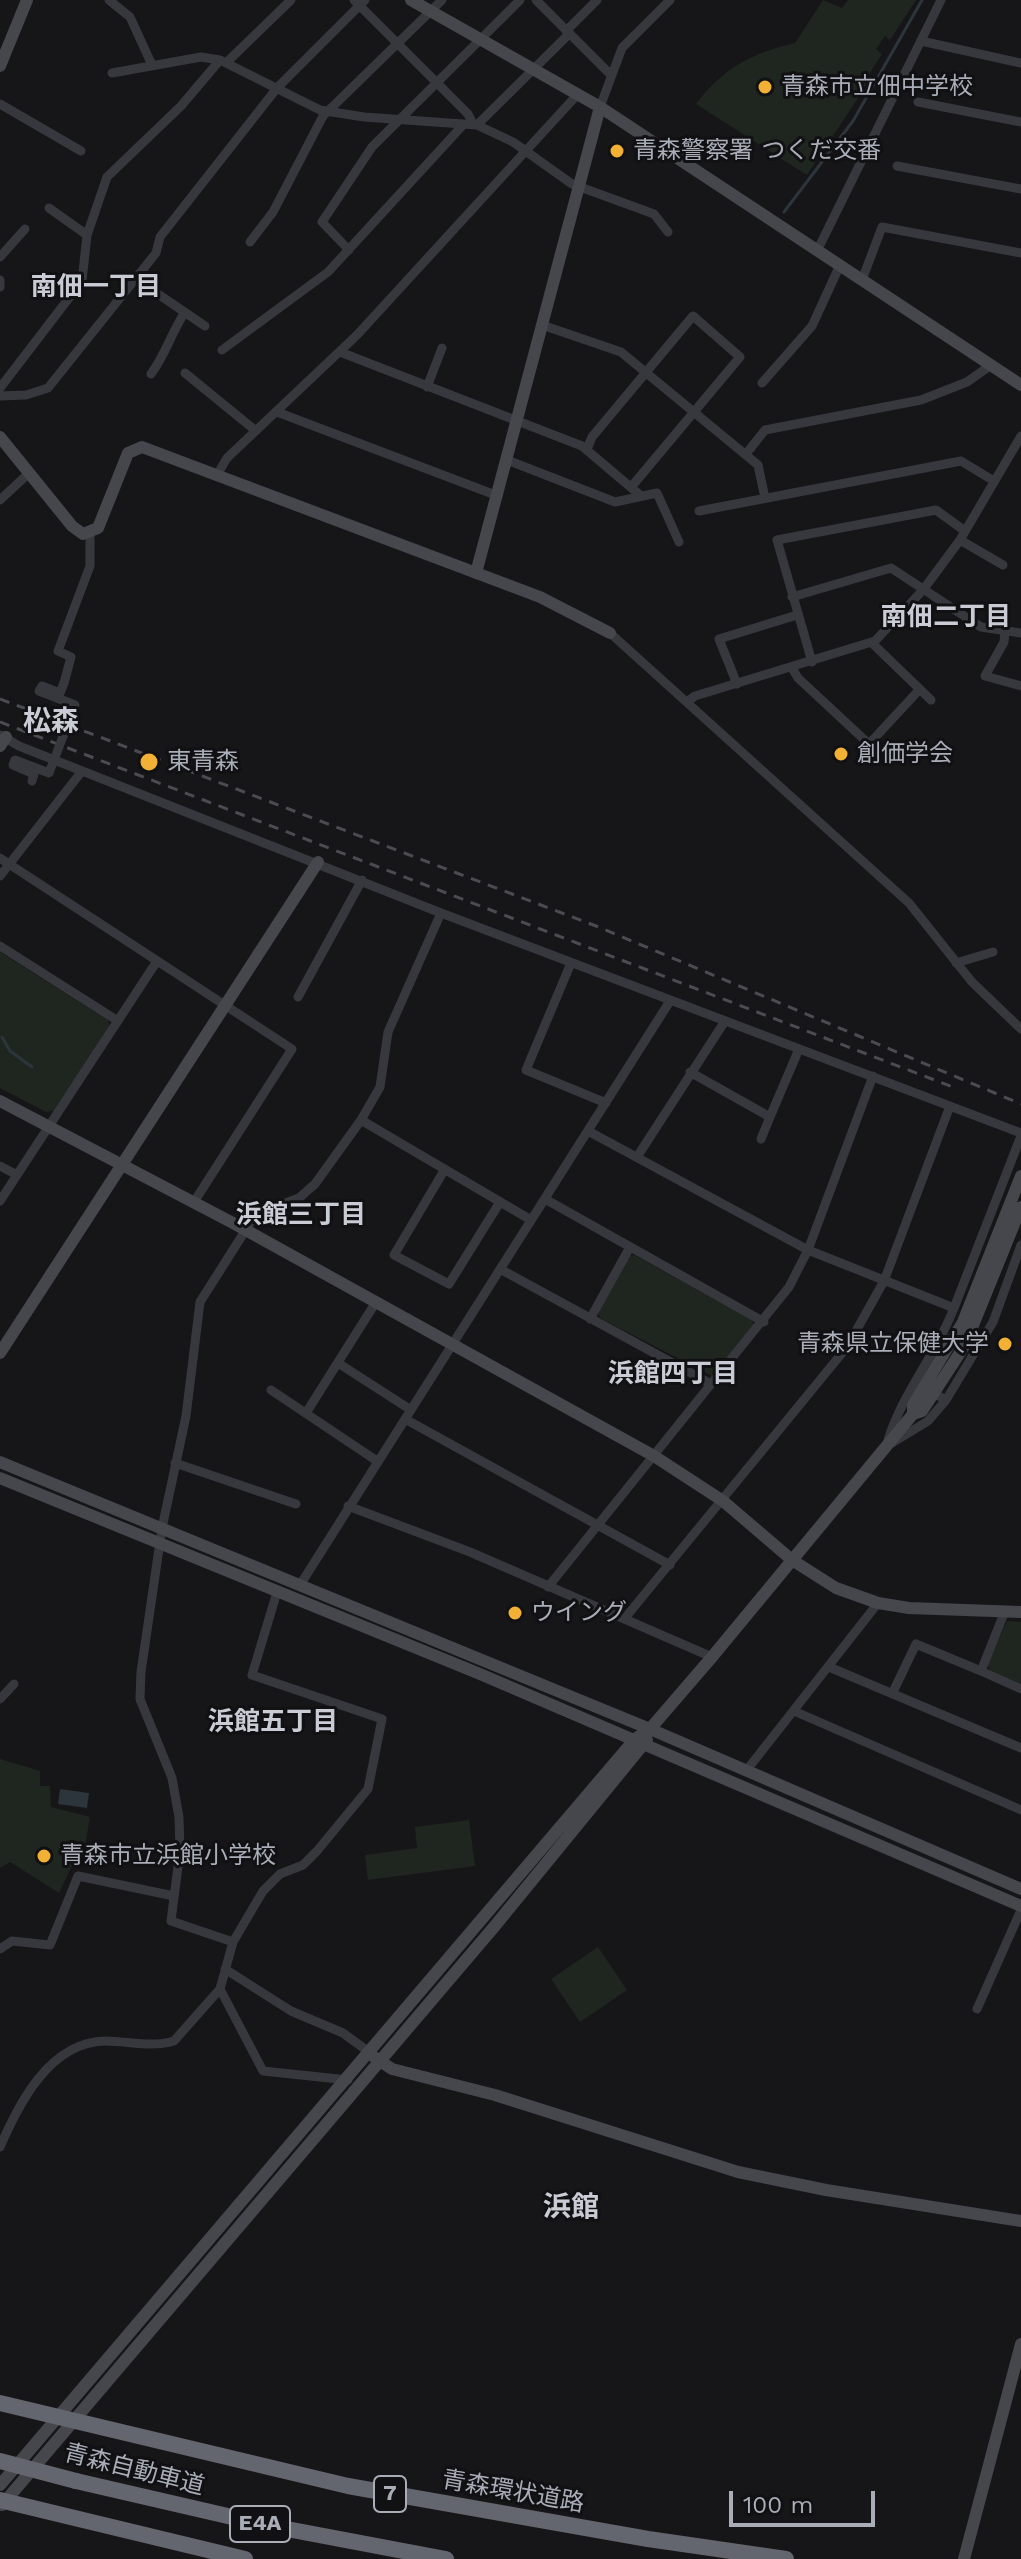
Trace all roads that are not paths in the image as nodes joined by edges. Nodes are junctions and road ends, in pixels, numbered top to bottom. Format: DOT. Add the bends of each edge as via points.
graph roads {
  1 [pos="27,0"];
  2 [pos="109,0"];
  3 [pos="291,0"];
  4 [pos="411,0"];
  5 [pos="442,0"];
  6 [pos="520,0"];
  7 [pos="536,0"];
  8 [pos="597,0"];
  9 [pos="670,0"];
  10 [pos="941,0"];
  11 [pos="359,2"];
  12 [pos="660,5"];
  13 [pos="430,11"];
  14 [pos="567,32"];
  15 [pos="6,35"];
  16 [pos="480,39"];
  17 [pos="921,41"];
  18 [pos="397,43"];
  19 [pos="223,61"];
  20 [pos="1021,63"];
  21 [pos="152,65"];
  22 [pos="0,66"];
  23 [pos="533,69"];
  24 [pos="112,73"];
  25 [pos="611,75"];
  26 [pos="436,81"];
  27 [pos="277,88"];
  28 [pos="577,95"];
  29 [pos="918,102"];
  30 [pos="0,104"];
  31 [pos="600,107"];
  32 [pos="327,111"];
  33 [pos="400,120"];
  34 [pos="1021,122"];
  35 [pos="471,125"];
  36 [pos="525,150"];
  37 [pos="81,151"];
  38 [pos="897,166"];
  39 [pos="578,187"];
  40 [pos="1021,189"];
  41 [pos="49,208"];
  42 [pos="25,229"];
  43 [pos="668,232"];
  44 [pos="87,235"];
  45 [pos="250,242"];
  46 [pos="349,250"];
  47 [pos="817,251"];
  48 [pos="1021,253"];
  49 [pos="0,257"];
  50 [pos="840,265"];
  51 [pos="136,279"];
  52 [pos="0,280"];
  53 [pos="862,280"];
  54 [pos="0,287"];
  55 [pos="185,312"];
  56 [pos="542,325"];
  57 [pos="205,326"];
  58 [pos="442,348"];
  59 [pos="222,350"];
  60 [pos="340,352"];
  61 [pos="991,365"];
  62 [pos="645,372"];
  63 [pos="185,373"];
  64 [pos="151,374"];
  65 [pos="762,383"];
  66 [pos="1021,385"];
  67 [pos="427,387"];
  68 [pos="0,388"];
  69 [pos="0,396"];
  70 [pos="277,412"];
  71 [pos="694,412"];
  72 [pos="517,421"];
  73 [pos="256,431"];
  74 [pos="1021,436"];
  75 [pos="0,437"];
  76 [pos="587,449"];
  77 [pos="746,454"];
  78 [pos="507,460"];
  79 [pos="29,473"];
  80 [pos="217,475"];
  81 [pos="994,481"];
  82 [pos="632,486"];
  83 [pos="498,496"];
  84 [pos="641,496"];
  85 [pos="765,498"];
  86 [pos="0,500"];
  87 [pos="699,511"];
  88 [pos="90,534"];
  89 [pos="962,535"];
  90 [pos="679,542"];
  91 [pos="1003,565"];
  92 [pos="476,573"];
  93 [pos="923,590"];
  94 [pos="792,597"];
  95 [pos="797,615"];
  96 [pos="1005,632"];
  97 [pos="610,633"];
  98 [pos="1021,633"];
  99 [pos="872,643"];
  100 [pos="812,662"];
  101 [pos="792,668"];
  102 [pos="737,684"];
  103 [pos="1021,686"];
  104 [pos="920,689"];
  105 [pos="931,700"];
  106 [pos="688,701"];
  107 [pos="2,739"];
  108 [pos="82,771"];
  109 [pos="32,781"];
  110 [pos="0,858"];
  111 [pos="318,862"];
  112 [pos="10,864"];
  113 [pos="0,876"];
  114 [pos="362,880"];
  115 [pos="441,913"];
  116 [pos="0,946"];
  117 [pos="993,952"];
  118 [pos="157,961"];
  119 [pos="571,963"];
  120 [pos="956,963"];
  121 [pos="298,997"];
  122 [pos="670,1001"];
  123 [pos="226,1005"];
  124 [pos="118,1021"];
  125 [pos="725,1021"];
  126 [pos="1021,1029"];
  127 [pos="799,1049"];
  128 [pos="690,1072"];
  129 [pos="873,1076"];
  130 [pos="0,1101"];
  131 [pos="606,1103"];
  132 [pos="950,1106"];
  133 [pos="770,1117"];
  134 [pos="361,1120"];
  135 [pos="49,1126"];
  136 [pos="588,1131"];
  137 [pos="1021,1135"];
  138 [pos="761,1139"];
  139 [pos="637,1157"];
  140 [pos="122,1165"];
  141 [pos="0,1166"];
  142 [pos="445,1169"];
  143 [pos="17,1175"];
  144 [pos="1021,1176"];
  145 [pos="545,1199"];
  146 [pos="0,1201"];
  147 [pos="194,1202"];
  148 [pos="500,1202"];
  149 [pos="1021,1207"];
  150 [pos="531,1220"];
  151 [pos="246,1230"];
  152 [pos="1021,1245"];
  153 [pos="630,1247"];
  154 [pos="808,1250"];
  155 [pos="500,1269"];
  156 [pos="884,1281"];
  157 [pos="376,1302"];
  158 [pos="954,1308"];
  159 [pos="590,1319"];
  160 [pos="764,1322"];
  161 [pos="451,1345"];
  162 [pos="0,1353"];
  163 [pos="338,1363"];
  164 [pos="940,1376"];
  165 [pos="711,1384"];
  166 [pos="271,1390"];
  167 [pos="940,1397"];
  168 [pos="306,1413"];
  169 [pos="913,1414"];
  170 [pos="408,1415"];
  171 [pos="886,1447"];
  172 [pos="654,1456"];
  173 [pos="377,1461"];
  174 [pos="0,1462"];
  175 [pos="175,1463"];
  176 [pos="0,1478"];
  177 [pos="723,1501"];
  178 [pos="296,1504"];
  179 [pos="348,1506"];
  180 [pos="598,1526"];
  181 [pos="162,1528"];
  182 [pos="160,1544"];
  183 [pos="792,1560"];
  184 [pos="670,1565"];
  185 [pos="300,1585"];
  186 [pos="548,1587"];
  187 [pos="277,1592"];
  188 [pos="878,1603"];
  189 [pos="1005,1611"];
  190 [pos="1021,1612"];
  191 [pos="625,1618"];
  192 [pos="712,1657"];
  193 [pos="829,1667"];
  194 [pos="981,1671"];
  195 [pos="14,1684"];
  196 [pos="1021,1689"];
  197 [pos="892,1694"];
  198 [pos="0,1699"];
  199 [pos="794,1711"];
  200 [pos="650,1729"];
  201 [pos="640,1742"];
  202 [pos="1021,1748"];
  203 [pos="746,1771"];
  204 [pos="1021,1810"];
  205 [pos="1021,1889"];
  206 [pos="174,1896"];
  207 [pos="1021,1908"];
  208 [pos="233,1942"];
  209 [pos="0,1949"];
  210 [pos="225,1969"];
  211 [pos="220,1989"];
  212 [pos="977,2009"];
  213 [pos="373,2056"];
  214 [pos="352,2081"];
  215 [pos="0,2147"];
  216 [pos="1021,2221"];
  217 [pos="1021,2344"];
  218 [pos="0,2403"];
  219 [pos="63,2420"];
  220 [pos="0,2461"];
  221 [pos="1,2499"];
  222 [pos="245,2559"];
  223 [pos="446,2559"];
  224 [pos="786,2559"];
  225 [pos="964,2559"];
  1 -- 15 [label="street"];
  2 -- 21 [label="street" via="130,17"];
  3 -- 19 [label="street"];
  4 -- 13 [label="street"];
  5 -- 13 [label="street"];
  6 -- 16 [label="street"];
  7 -- 14 [label="street"];
  8 -- 14 [label="street"];
  9 -- 12 [label="street"];
  10 -- 17 [label="street"];
  11 -- 18 [label="street"];
  11 -- 27 [label="street"];
  12 -- 25 [label="street" via="627,42"];
  13 -- 16 [label="street"];
  13 -- 18 [label="street"];
  14 -- 23 [label="street"];
  14 -- 25 [label="street"];
  15 -- 22 [label="street"];
  16 -- 23 [label="street"];
  16 -- 26 [label="street"];
  17 -- 20 [label="street"];
  17 -- 47 [label="street"];
  18 -- 26 [label="street"];
  18 -- 32 [label="street"];
  19 -- 21 [label="street" via="201,57"];
  19 -- 27 [label="street"];
  19 -- 44 [label="street" via="107,177"];
  21 -- 24 [label="street"];
  23 -- 28 [label="street"];
  23 -- 35 [label="street"];
  25 -- 31 [label="street"];
  26 -- 33 [label="street"];
  26 -- 35 [label="street" via="468,114"];
  27 -- 32 [label="street"];
  27 -- 51 [label="street" via="160,237 156,253"];
  28 -- 31 [label="street"];
  28 -- 36 [label="street"];
  29 -- 34 [label="street"];
  30 -- 37 [label="street"];
  31 -- 39 [label="street"];
  31 -- 47 [label="street"];
  32 -- 33 [label="street"];
  32 -- 45 [label="street" via="273,212"];
  33 -- 35 [label="street"];
  33 -- 46 [label="street" via="362,158 322,222"];
  35 -- 36 [label="street"];
  35 -- 46 [label="street"];
  36 -- 39 [label="street"];
  36 -- 60 [label="street"];
  38 -- 40 [label="street"];
  39 -- 43 [label="street" via="654,214"];
  39 -- 56 [label="street"];
  41 -- 44 [label="street"];
  42 -- 49 [label="street"];
  44 -- 68 [label="street" via="82,281"];
  46 -- 59 [label="street" via="323,277"];
  47 -- 50 [label="street"];
  48 -- 53 [label="street" via="882,227"];
  50 -- 53 [label="street"];
  50 -- 65 [label="street" via="812,326"];
  51 -- 55 [label="street"];
  51 -- 69 [label="street" via="48,388"];
  52 -- 54 [label="street"];
  53 -- 61 [label="street"];
  55 -- 57 [label="street"];
  55 -- 64 [label="street"];
  56 -- 62 [label="street" via="618,350"];
  56 -- 72 [label="street"];
  58 -- 67 [label="street"];
  60 -- 67 [label="street"];
  60 -- 70 [label="street"];
  61 -- 66 [label="street"];
  61 -- 77 [label="street" via="967,382 921,400 765,430"];
  62 -- 71 [label="street"];
  62 -- 71 [label="street" via="693,316 740,355"];
  62 -- 76 [label="street"];
  63 -- 73 [label="street"];
  67 -- 72 [label="street"];
  70 -- 73 [label="street"];
  70 -- 83 [label="street"];
  71 -- 77 [label="street"];
  71 -- 82 [label="street"];
  72 -- 76 [label="street"];
  72 -- 78 [label="street"];
  73 -- 80 [label="street"];
  74 -- 81 [label="street"];
  75 -- 79 [label="street"];
  76 -- 82 [label="street"];
  77 -- 85 [label="street" via="760,467"];
  78 -- 83 [label="street"];
  78 -- 84 [label="street" via="615,502"];
  79 -- 86 [label="street"];
  79 -- 88 [label="street" via="75,530"];
  80 -- 88 [label="street" via="135,448 125,457 98,528"];
  80 -- 92 [label="street"];
  81 -- 85 [label="street" via="961,461"];
  81 -- 89 [label="street"];
  82 -- 84 [label="street"];
  83 -- 92 [label="street"];
  84 -- 90 [label="street" via="658,493"];
  85 -- 87 [label="street"];
  88 -- 109 [label="street, bridge" via="90,566 58,651 72,662 60,693 42,686 39,691 75,705 49,773 15,760 13,765 34,774"];
  89 -- 91 [label="street"];
  89 -- 93 [label="street"];
  89 -- 94 [label="street" via="936,510 777,540"];
  92 -- 97 [label="street" via="553,602"];
  93 -- 94 [label="street" via="891,568"];
  93 -- 96 [label="street" via="981,627"];
  93 -- 99 [label="street"];
  94 -- 95 [label="street"];
  95 -- 100 [label="street"];
  95 -- 102 [label="street" via="719,639"];
  96 -- 98 [label="street"];
  96 -- 103 [label="street" via="985,676"];
  97 -- 106 [label="street"];
  99 -- 100 [label="street"];
  99 -- 104 [label="street"];
  100 -- 101 [label="street"];
  101 -- 102 [label="street"];
  101 -- 104 [label="street" via="869,744"];
  102 -- 106 [label="street"];
  104 -- 105 [label="street"];
  106 -- 120 [label="street" via="909,903"];
  107 -- 108 [label="street"];
  108 -- 111 [label="street"];
  108 -- 112 [label="street"];
  110 -- 112 [label="street"];
  111 -- 114 [label="street"];
  111 -- 123 [label="street"];
  112 -- 113 [label="street"];
  112 -- 118 [label="street"];
  114 -- 115 [label="street"];
  114 -- 121 [label="street"];
  115 -- 119 [label="street"];
  115 -- 134 [label="street" via="388,1032 380,1087"];
  116 -- 124 [label="street"];
  117 -- 120 [label="street"];
  118 -- 123 [label="street"];
  118 -- 124 [label="street"];
  119 -- 122 [label="street"];
  119 -- 131 [label="street" via="526,1070"];
  120 -- 126 [label="street"];
  122 -- 125 [label="street"];
  122 -- 131 [label="street"];
  123 -- 140 [label="street"];
  123 -- 147 [label="street" via="292,1049"];
  124 -- 135 [label="street"];
  125 -- 127 [label="street"];
  125 -- 128 [label="street"];
  127 -- 129 [label="street"];
  127 -- 133 [label="street"];
  128 -- 133 [label="street"];
  128 -- 139 [label="street"];
  129 -- 132 [label="street"];
  129 -- 154 [label="street"];
  130 -- 135 [label="street"];
  131 -- 136 [label="street"];
  132 -- 137 [label="street"];
  132 -- 156 [label="street"];
  133 -- 138 [label="street"];
  134 -- 142 [label="street"];
  134 -- 151 [label="street" via="315,1184 299,1198 261,1212"];
  135 -- 140 [label="street"];
  135 -- 143 [label="street"];
  136 -- 139 [label="street"];
  136 -- 145 [label="street"];
  137 -- 158 [label="street"];
  139 -- 154 [label="street"];
  140 -- 147 [label="street"];
  140 -- 162 [label="street"];
  141 -- 143 [label="street"];
  142 -- 148 [label="street"];
  142 -- 148 [label="street" via="394,1255 449,1284"];
  143 -- 146 [label="street"];
  144 -- 164 [label="street"];
  145 -- 150 [label="street"];
  145 -- 153 [label="street"];
  147 -- 151 [label="street"];
  148 -- 150 [label="street"];
  149 -- 164 [label="street" via="974,1327"];
  150 -- 155 [label="street"];
  151 -- 157 [label="street"];
  151 -- 175 [label="street" via="200,1302"];
  152 -- 167 [label="street" via="993,1322"];
  153 -- 159 [label="street"];
  153 -- 160 [label="street"];
  154 -- 156 [label="street"];
  154 -- 160 [label="street"];
  155 -- 159 [label="street"];
  155 -- 161 [label="street"];
  156 -- 158 [label="street"];
  156 -- 177 [label="street" via="847,1347"];
  157 -- 161 [label="street"];
  157 -- 163 [label="street"];
  158 -- 171 [label="street" via="898,1406"];
  159 -- 165 [label="street"];
  160 -- 165 [label="street"];
  161 -- 170 [label="street"];
  161 -- 172 [label="street"];
  163 -- 168 [label="street"];
  163 -- 170 [label="street"];
  164 -- 167 [label="street"];
  164 -- 169 [label="street" via="913,1405"];
  165 -- 172 [label="street"];
  166 -- 168 [label="street"];
  167 -- 169 [label="street"];
  167 -- 171 [label="street" via="928,1421"];
  168 -- 173 [label="street"];
  169 -- 171 [label="street"];
  170 -- 173 [label="street"];
  170 -- 180 [label="street"];
  171 -- 183 [label="street"];
  172 -- 177 [label="street"];
  172 -- 180 [label="street"];
  173 -- 179 [label="street"];
  174 -- 181 [label="street"];
  175 -- 178 [label="street"];
  175 -- 181 [label="street"];
  176 -- 182 [label="street"];
  177 -- 183 [label="street"];
  177 -- 184 [label="street"];
  179 -- 185 [label="street"];
  179 -- 186 [label="street"];
  180 -- 184 [label="street"];
  180 -- 186 [label="street"];
  181 -- 182 [label="street"];
  181 -- 185 [label="street"];
  182 -- 187 [label="street"];
  182 -- 206 [label="street" via="140,1699 177,1804 180,1851"];
  183 -- 188 [label="street" via="836,1588"];
  183 -- 192 [label="street"];
  184 -- 191 [label="street"];
  185 -- 200 [label="street"];
  186 -- 191 [label="street"];
  187 -- 201 [label="street"];
  187 -- 208 [label="street" via="252,1675 382,1719 368,1789 303,1865 280,1874 263,1891"];
  188 -- 189 [label="street"];
  188 -- 193 [label="street"];
  189 -- 190 [label="street"];
  189 -- 194 [label="street"];
  191 -- 192 [label="street"];
  192 -- 200 [label="street"];
  193 -- 197 [label="street"];
  193 -- 199 [label="street"];
  194 -- 196 [label="street"];
  194 -- 197 [label="street" via="916,1644"];
  195 -- 198 [label="street"];
  197 -- 202 [label="street"];
  199 -- 203 [label="street"];
  199 -- 204 [label="street"];
  200 -- 201 [label="street"];
  200 -- 203 [label="street"];
  201 -- 207 [label="street"];
  201 -- 213 [label="street"];
  203 -- 205 [label="street"];
  206 -- 208 [label="street" via="171,1921"];
  206 -- 209 [label="street" via="78,1876 50,1945 12,1941"];
  207 -- 212 [label="street"];
  208 -- 210 [label="street"];
  210 -- 211 [label="street"];
  210 -- 213 [label="street" via="291,2011 343,2033"];
  211 -- 214 [label="street" via="263,2071"];
  211 -- 215 [label="street" via="174,2041 102,2041 59,2057 40,2078"];
  213 -- 214 [label="street"];
  213 -- 216 [label="street" via="392,2069 509,2099 738,2172"];
  214 -- 219 [label="street"];
  217 -- 225 [label="street"];
  218 -- 219 [label="highway, 青森環状道路 / 7"];
  219 -- 221 [label="street"];
  219 -- 224 [label="highway, 青森環状道路 / 7" via="348,2486"];
  220 -- 223 [label="highway, 青森自動車道 / E4A, bridge" via="271,2526"];
  221 -- 222 [label="highway"];
}
